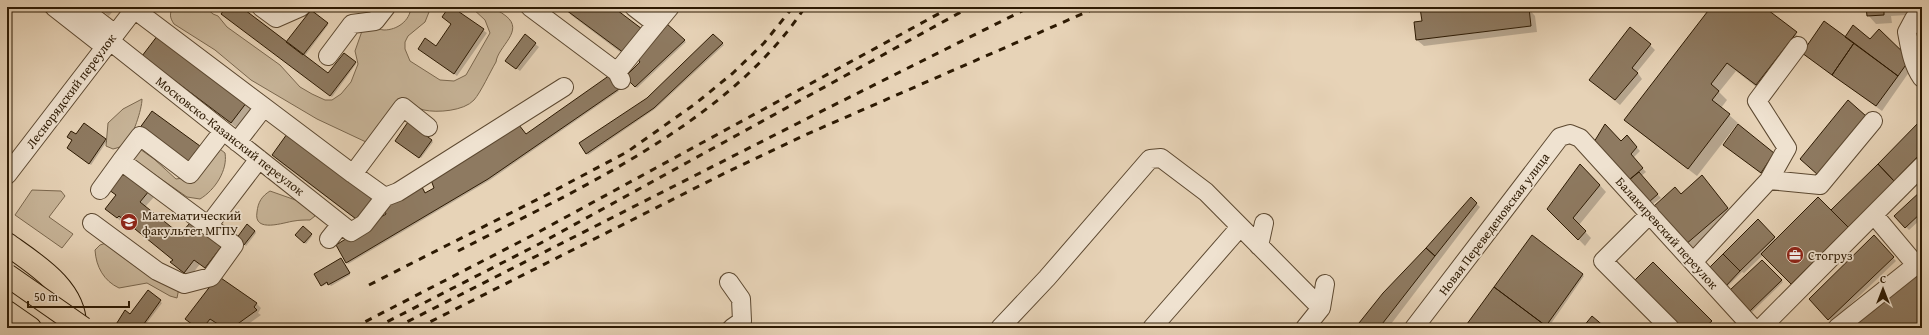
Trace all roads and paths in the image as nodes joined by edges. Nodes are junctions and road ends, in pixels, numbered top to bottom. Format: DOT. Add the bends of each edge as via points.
graph roads {
  1 [pos="54,7"];
  2 [pos="80,7"];
  3 [pos="261,7"];
  4 [pos="301,7"];
  5 [pos="386,7"];
  6 [pos="530,7"];
  7 [pos="634,7"];
  8 [pos="670,7"];
  9 [pos="135,8"];
  10 [pos="1922,18"];
  11 [pos="656,24"];
  12 [pos="110,40"];
  13 [pos="1798,46"];
  14 [pos="328,56"];
  15 [pos="1921,73"];
  16 [pos="564,86"];
  17 [pos="264,107"];
  18 [pos="1873,121"];
  19 [pos="428,127"];
  20 [pos="223,130"];
  21 [pos="1580,138"];
  22 [pos="237,142"];
  23 [pos="259,159"];
  24 [pos="121,161"];
  25 [pos="1922,166"];
  26 [pos="353,174"];
  27 [pos="7,175"];
  28 [pos="1769,180"];
  29 [pos="100,190"];
  30 [pos="385,197"];
  31 [pos="1650,214"];
  32 [pos="1874,215"];
  33 [pos="92,223"];
  34 [pos="1264,223"];
  35 [pos="208,226"];
  36 [pos="1240,227"];
  37 [pos="346,228"];
  38 [pos="329,239"];
  39 [pos="7,244"];
  40 [pos="1259,246"];
  41 [pos="1693,262"];
  42 [pos="1919,262"];
  43 [pos="7,275"];
  44 [pos="729,282"];
  45 [pos="1324,284"];
  46 [pos="1321,308"];
  47 [pos="7,312"];
  48 [pos="30,328"];
  49 [pos="76,328"];
  50 [pos="83,328"];
  51 [pos="732,328"];
  52 [pos="1000,328"];
  53 [pos="1152,328"];
  54 [pos="1306,328"];
  55 [pos="1414,328"];
  56 [pos="1670,328"];
  57 [pos="1753,328"];
  58 [pos="1761,328"];
  59 [pos="1837,328"];
  1 -- 12 [label="street"];
  2 -- 12 [label="street"];
  3 -- 4 [label="street" via="276,18"];
  5 -- 14 [label="street" via="376,21 352,24"];
  6 -- 11 [label="street" via="619,76"];
  7 -- 11 [label="street"];
  8 -- 11 [label="street"];
  9 -- 12 [label="street, Леснорядский переулок"];
  9 -- 17 [label="street"];
  10 -- 15 [label="street" via="1914,20 1907,32 1911,53"];
  12 -- 20 [label="street, Московско-Казанский переулок"];
  12 -- 27 [label="street, Леснорядский переулок"];
  13 -- 28 [label="street" via="1757,100 1787,148"];
  16 -- 30 [label="street" via="398,192"];
  17 -- 22 [label="street"];
  17 -- 26 [label="street"];
  18 -- 28 [label="street" via="1820,185"];
  19 -- 26 [label="street" via="403,108"];
  20 -- 22 [label="street, Московско-Казанский переулок"];
  20 -- 24 [label="street" via="190,174 140,136"];
  21 -- 31 [label="street, Балакиревский переулок"];
  21 -- 55 [label="street, Новая Переведеновская улица" via="1570,134 1560,137"];
  22 -- 23 [label="street, Московско-Казанский переулок"];
  23 -- 35 [label="street"];
  23 -- 37 [label="street, Московско-Казанский переулок"];
  24 -- 29 [label="street"];
  24 -- 35 [label="street"];
  25 -- 32 [label="street"];
  26 -- 30 [label="street"];
  28 -- 41 [label="street"];
  30 -- 37 [label="street" via="364,224"];
  31 -- 41 [label="street, Балакиревский переулок"];
  31 -- 56 [label="street" via="1603,261"];
  32 -- 42 [label="street"];
  32 -- 58 [label="street"];
  33 -- 35 [label="street" via="157,271 184,284 211,277 234,245"];
  34 -- 40 [label="street"];
  36 -- 40 [label="street"];
  36 -- 52 [label="street" via="1183,172 1161,158 1150,159"];
  36 -- 53 [label="street"];
  37 -- 38 [label="street"];
  39 -- 49 [label="main road" via="45,272 67,296 76,318"];
  40 -- 46 [label="street"];
  41 -- 57 [label="street, Балакиревский переулок"];
  42 -- 59 [label="street"];
  43 -- 50 [label="main road, bridge"];
  44 -- 51 [label="street" via="741,299 742,321"];
  45 -- 46 [label="street"];
  46 -- 54 [label="street"];
  47 -- 48 [label="main road"];
}
